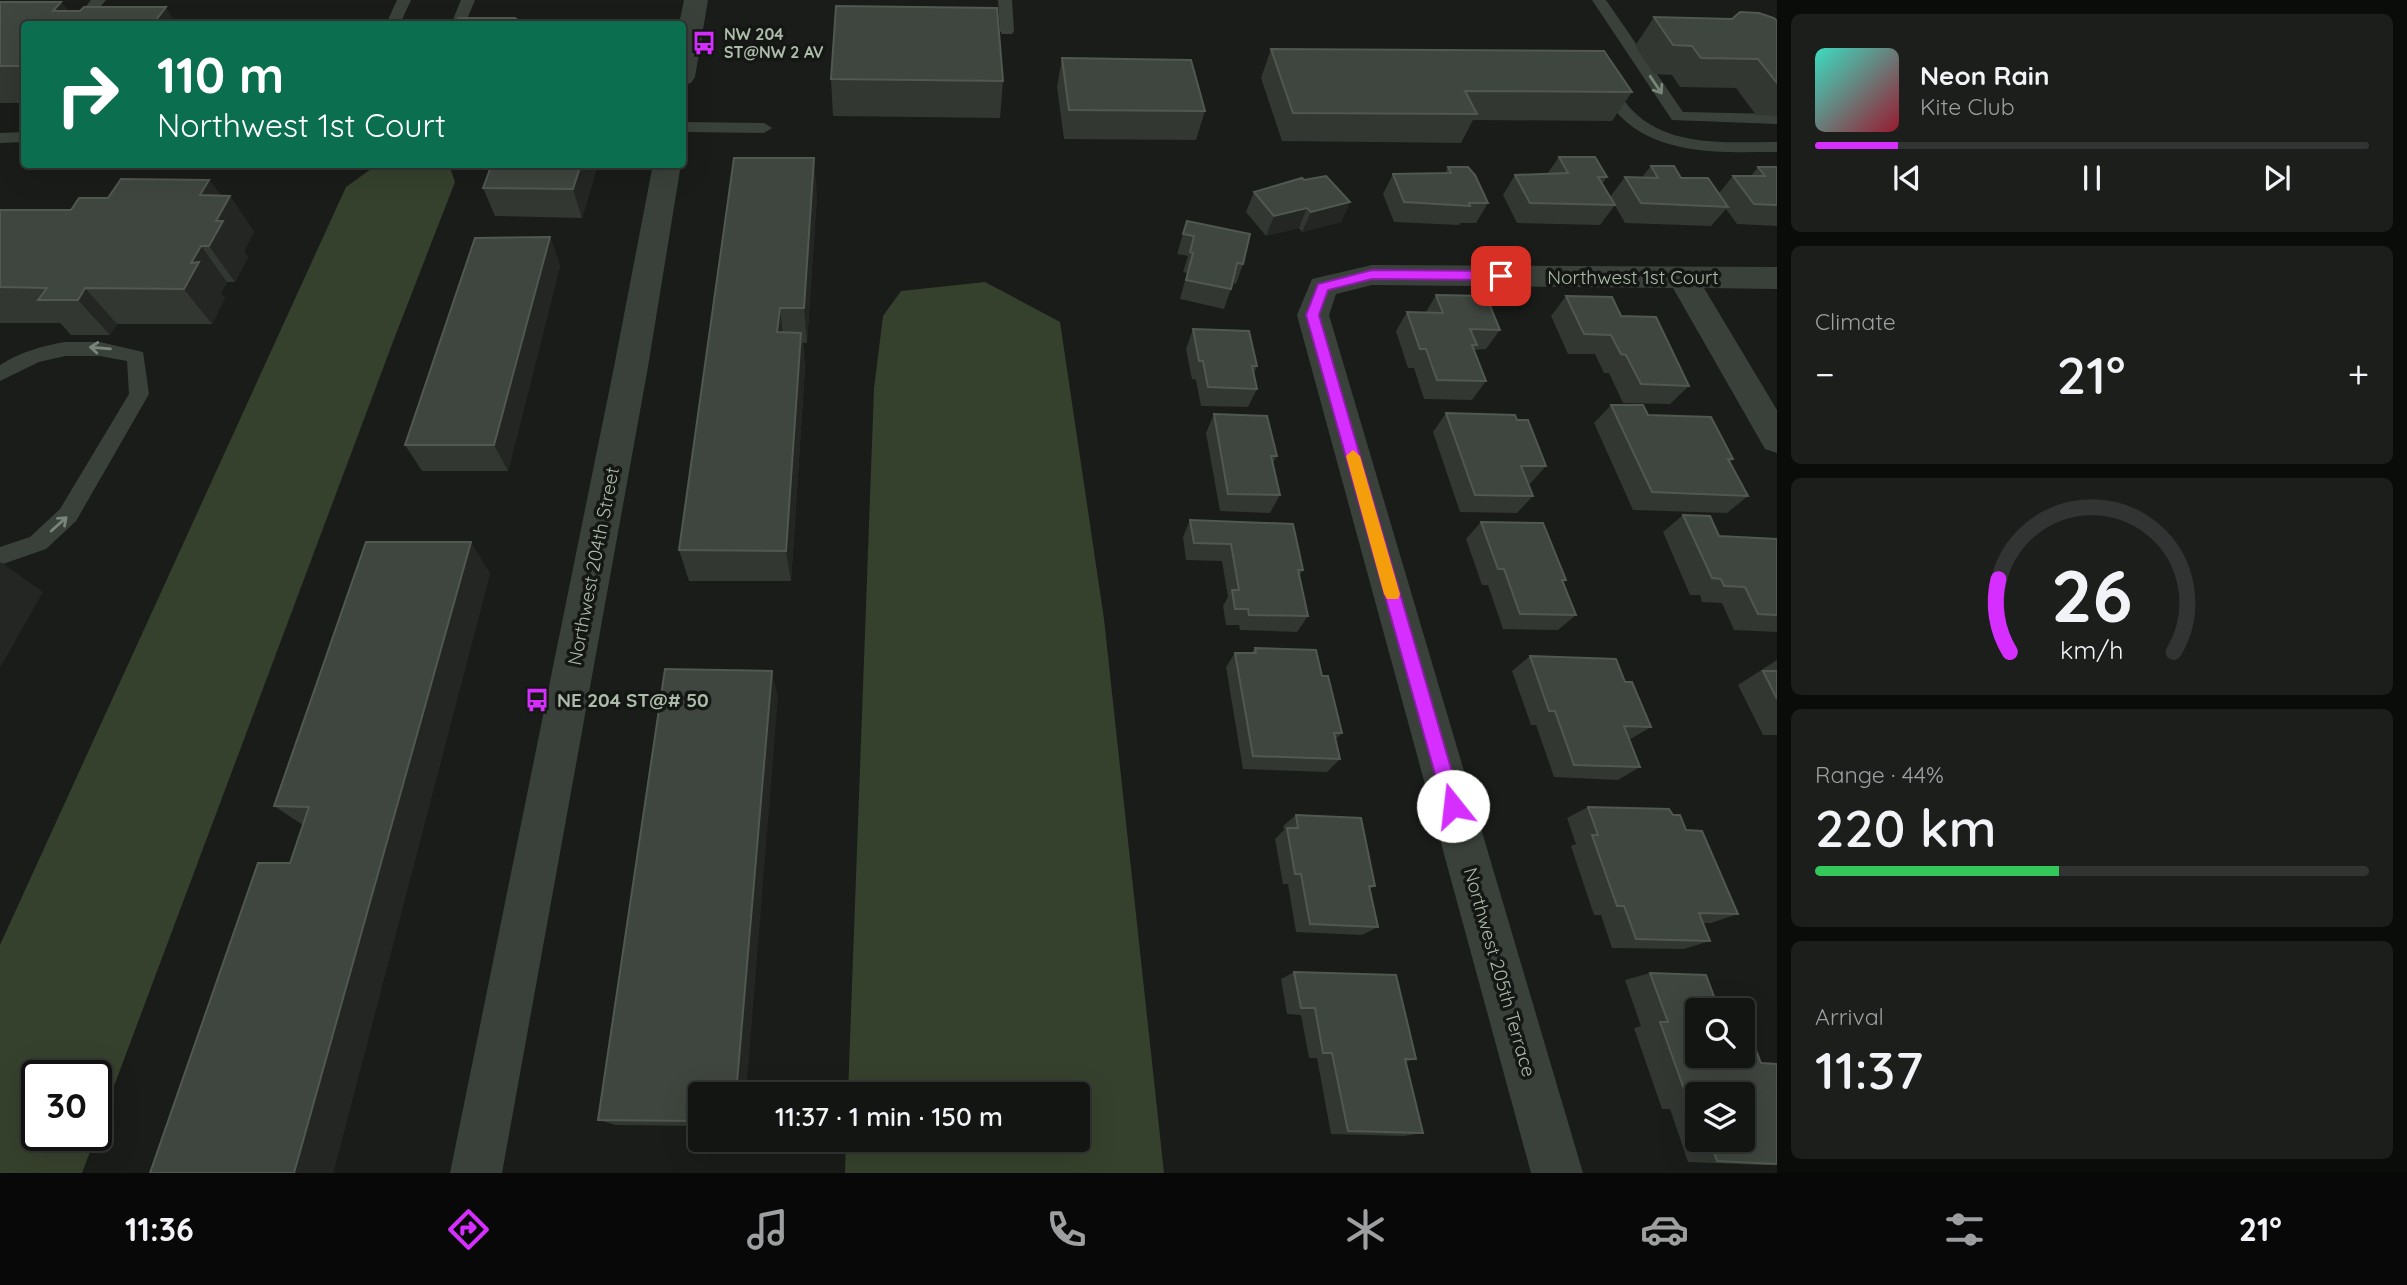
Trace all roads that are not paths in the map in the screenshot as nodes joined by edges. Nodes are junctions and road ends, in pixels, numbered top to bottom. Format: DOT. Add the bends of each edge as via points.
graph roads {
  1 [pos="99,0"];
  2 [pos="404,0"];
  3 [pos="468,0"];
  4 [pos="696,0"];
  5 [pos="1005,0"];
  6 [pos="1598,0"];
  7 [pos="82,21"];
  8 [pos="394,21"];
  9 [pos="459,21"];
  10 [pos="1618,29"];
  11 [pos="1007,31"];
  12 [pos="686,55"];
  13 [pos="1597,69"];
  14 [pos="1777,118"];
  15 [pos="686,127"];
  16 [pos="764,128"];
  17 [pos="0,138"];
  18 [pos="21,138"];
  19 [pos="1777,147"];
  20 [pos="666,168"];
  21 [pos="1682,278"];
  22 [pos="1777,278"];
  23 [pos="1323,287"];
  24 [pos="0,374"];
  25 [pos="1777,440"];
  26 [pos="0,556"];
  27 [pos="476,1173"];
  28 [pos="1557,1173"];
  1 -- 7 [label="lane"];
  2 -- 8 [label="lane"];
  3 -- 9 [label="lane"];
  4 -- 12 [label="street"];
  5 -- 11 [label="lane"];
  6 -- 10 [label="lane"];
  10 -- 14 [label="lane, one-way" via="1678,117"];
  13 -- 19 [label="lane" via="1626,113 1652,132 1696,146"];
  15 -- 16 [label="lane"];
  17 -- 18 [label="lane"];
  20 -- 27 [label="street, Northwest 204th Street"];
  21 -- 22 [label="street, Northwest 1st Court"];
  21 -- 23 [label="street, Northwest 1st Court" via="1372,275"];
  21 -- 25 [label="street"];
  23 -- 28 [label="street, Northwest 205th Terrace" via="1312,315"];
  26 -- 24 [label="lane, one-way" via="38,543 68,515 139,394 136,357 107,348 33,354"];
}
